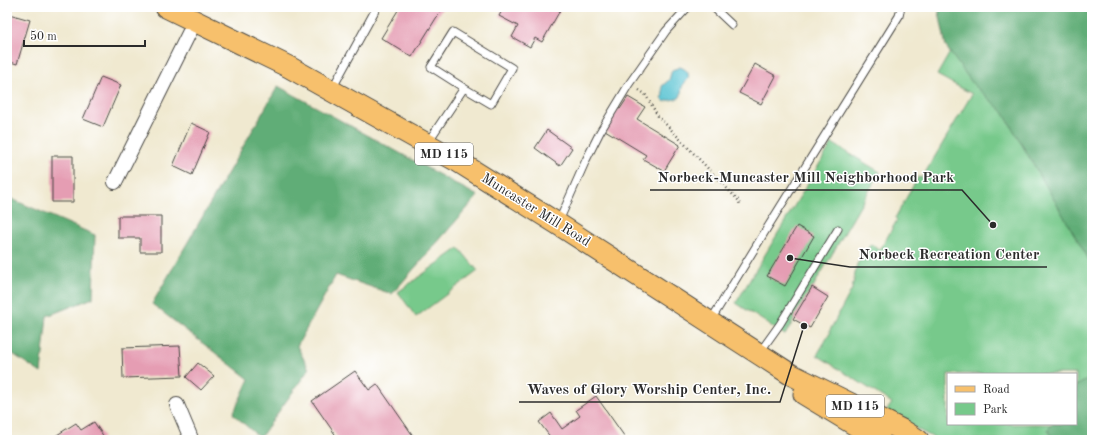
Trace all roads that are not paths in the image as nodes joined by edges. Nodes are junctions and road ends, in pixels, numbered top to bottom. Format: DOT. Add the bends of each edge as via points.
graph roads {
  1 [pos="166,7"];
  2 [pos="377,7"];
  3 [pos="688,7"];
  4 [pos="713,7"];
  5 [pos="901,7"];
  6 [pos="195,21"];
  7 [pos="732,24"];
  8 [pos="464,88"];
  9 [pos="331,91"];
  10 [pos="426,144"];
  11 [pos="115,182"];
  12 [pos="558,224"];
  13 [pos="838,228"];
  14 [pos="710,322"];
  15 [pos="759,354"];
  16 [pos="790,374"];
  17 [pos="177,405"];
  18 [pos="186,440"];
  19 [pos="880,440"];
  20 [pos="918,440"];
  1 -- 6 [label="main road, Muncaster Mill Road / MD 115"];
  2 -- 9 [label="lane"];
  3 -- 12 [label="lane" via="666,31 600,132"];
  4 -- 7 [label="lane"];
  5 -- 14 [label="lane" via="899,16"];
  6 -- 9 [label="main road, Muncaster Mill Road / MD 115"];
  6 -- 11 [label="street"];
  8 -- 8 [label="lane" via="491,104 512,68 453,32 431,67"];
  8 -- 10 [label="lane"];
  9 -- 10 [label="main road, Muncaster Mill Road / MD 115"];
  10 -- 12 [label="main road, Muncaster Mill Road / MD 115"];
  12 -- 14 [label="main road, Muncaster Mill Road / MD 115"];
  13 -- 15 [label="lane"];
  14 -- 15 [label="main road, Muncaster Mill Road / MD 115"];
  15 -- 16 [label="main road, Muncaster Mill Road / MD 115"];
  16 -- 19 [label="main road, Muncaster Mill Road / MD 115" via="803,394"];
  16 -- 20 [label="main road, Muncaster Mill Road / MD 115"];
  17 -- 18 [label="street" via="190,436"];
}
